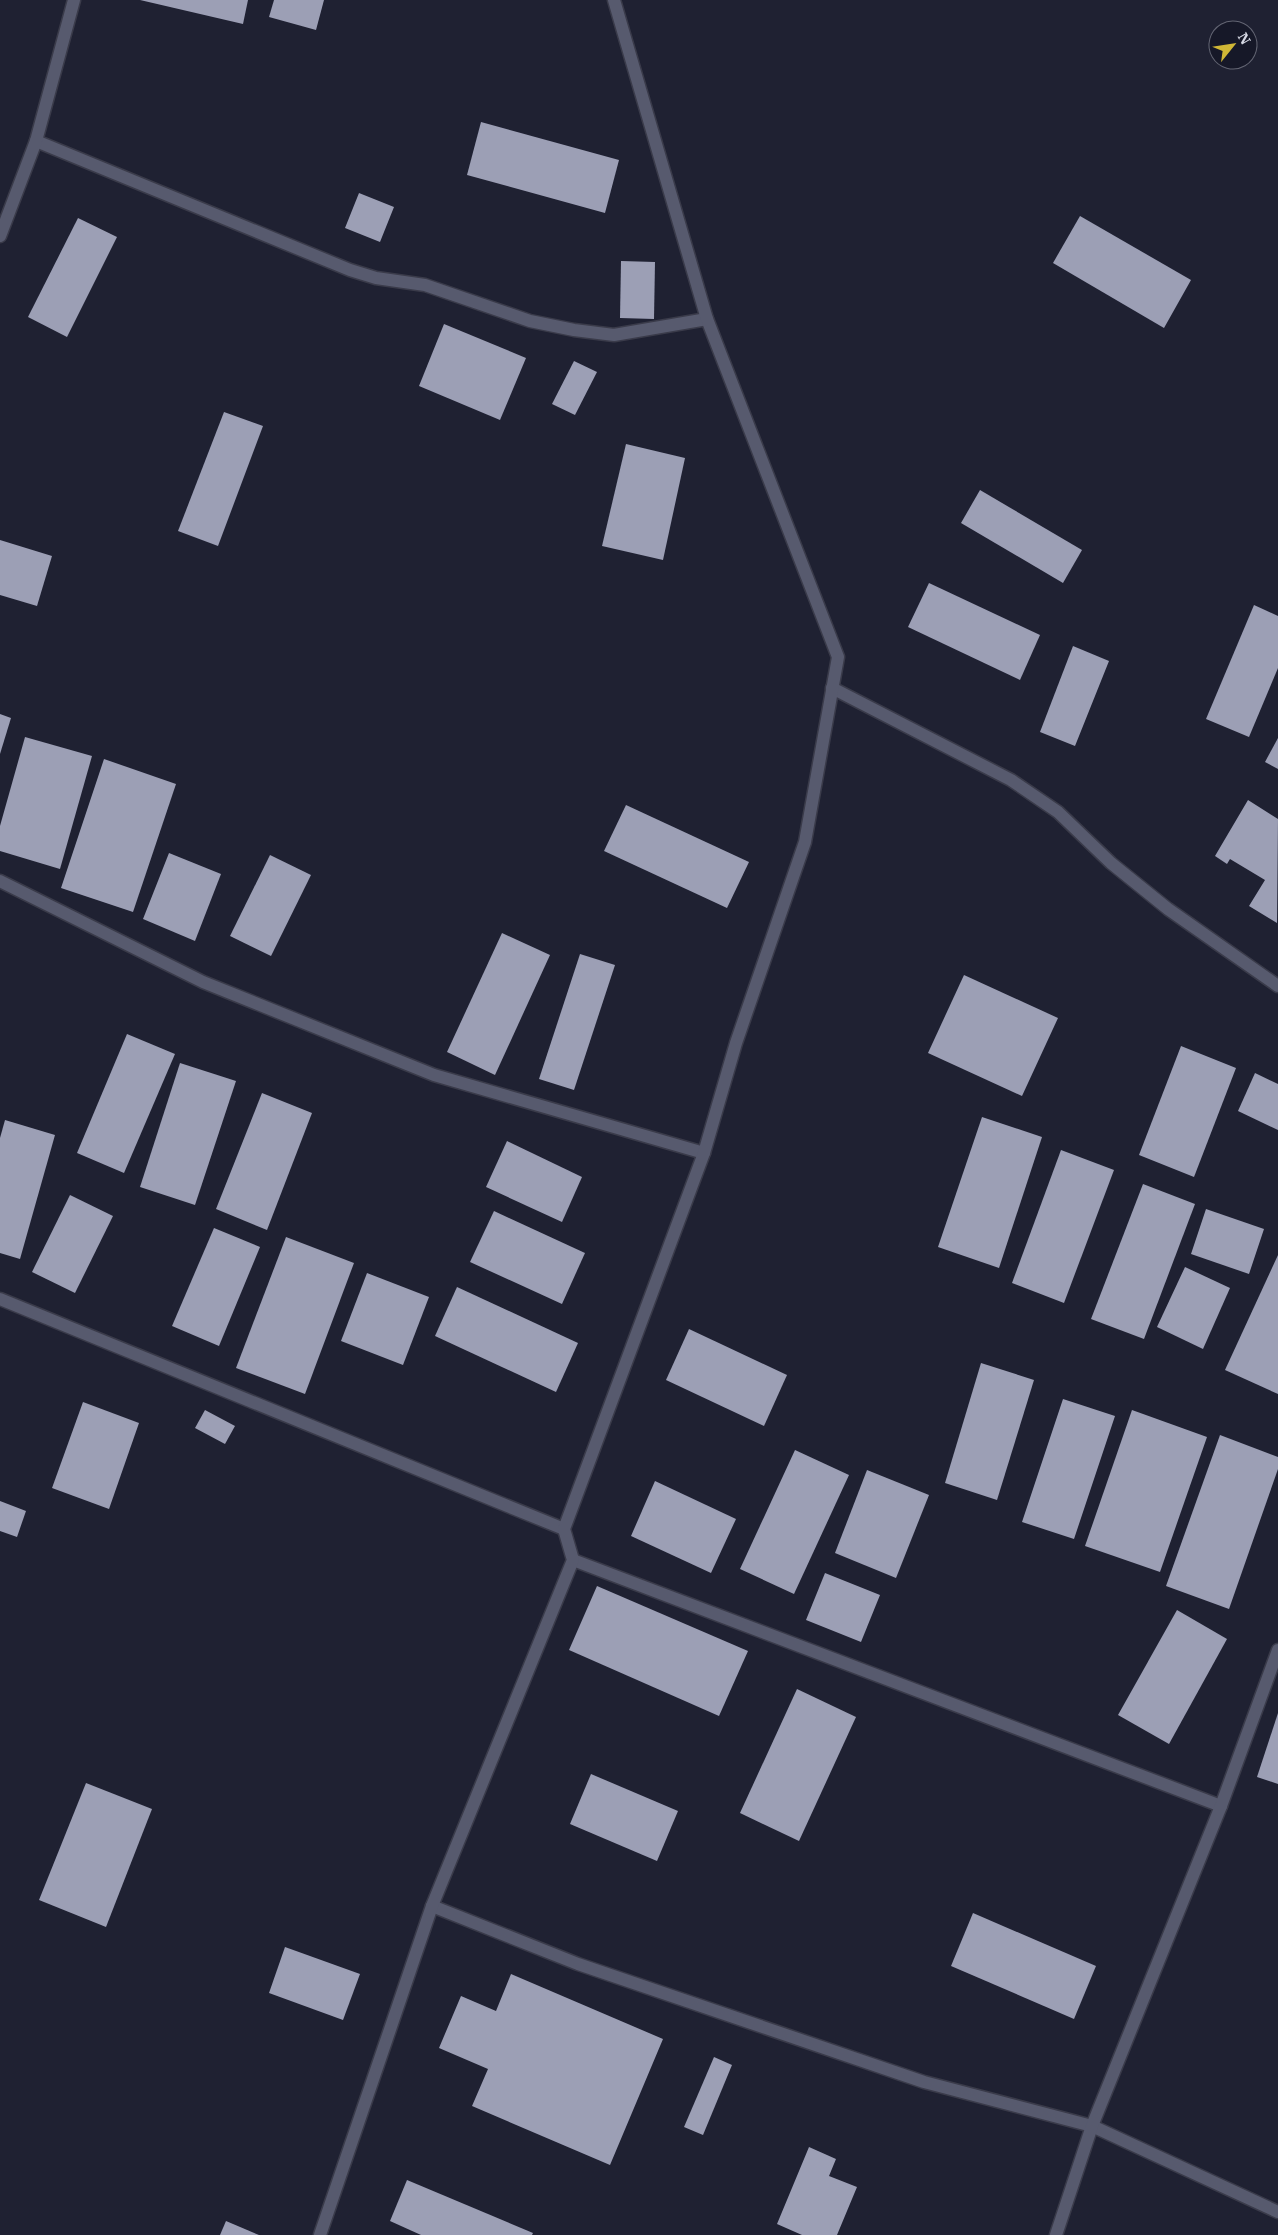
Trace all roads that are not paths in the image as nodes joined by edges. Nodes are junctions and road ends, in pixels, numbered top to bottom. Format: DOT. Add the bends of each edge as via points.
graph roads {
  1 [pos="74,0"];
  2 [pos="614,0"];
  3 [pos="36,141"];
  4 [pos="0,236"];
  5 [pos="707,319"];
  6 [pos="832,688"];
  7 [pos="0,881"];
  8 [pos="1278,986"];
  9 [pos="704,1153"];
  10 [pos="0,1299"];
  11 [pos="564,1529"];
  12 [pos="573,1560"];
  13 [pos="1278,1650"];
  14 [pos="1221,1806"];
  15 [pos="432,1906"];
  16 [pos="1092,2126"];
  17 [pos="1278,2212"];
  18 [pos="320,2235"];
  19 [pos="1056,2235"];
  1 -- 3 [label="street"];
  2 -- 5 [label="street"];
  3 -- 4 [label="street"];
  3 -- 5 [label="street" via="350,270 376,278 424,285 530,321 614,335"];
  5 -- 6 [label="street" via="838,657"];
  6 -- 8 [label="street" via="1011,780 1058,812 1111,863 1168,909"];
  6 -- 9 [label="street" via="805,842 736,1043"];
  7 -- 9 [label="street" via="203,982 434,1075"];
  9 -- 11 [label="street"];
  10 -- 11 [label="street"];
  11 -- 12 [label="street"];
  12 -- 14 [label="street"];
  12 -- 15 [label="street"];
  13 -- 14 [label="street"];
  14 -- 16 [label="street"];
  15 -- 16 [label="street" via="578,1964 924,2082"];
  15 -- 18 [label="street"];
  16 -- 17 [label="street"];
  16 -- 19 [label="street"];
}
